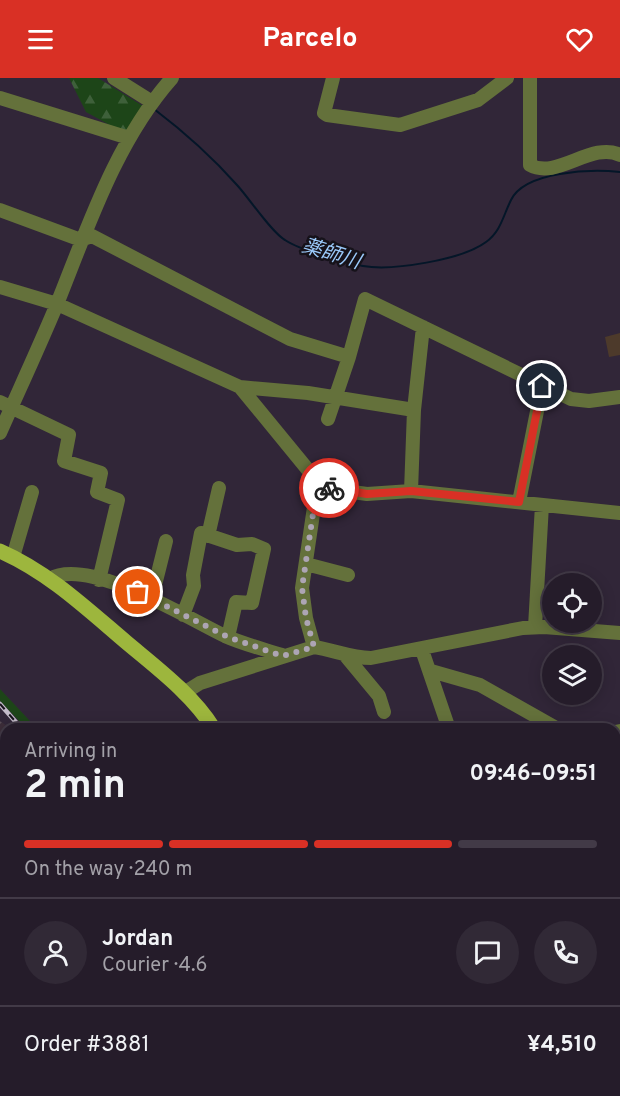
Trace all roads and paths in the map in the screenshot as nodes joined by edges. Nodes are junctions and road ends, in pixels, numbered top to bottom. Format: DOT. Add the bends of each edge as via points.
graph roads {
  1 [pos="114,78"];
  2 [pos="172,78"];
  3 [pos="333,78"];
  4 [pos="507,78"];
  5 [pos="530,78"];
  6 [pos="0,98"];
  7 [pos="152,102"];
  8 [pos="129,138"];
  9 [pos="620,155"];
  10 [pos="0,210"];
  11 [pos="81,240"];
  12 [pos="0,287"];
  13 [pos="57,304"];
  14 [pos="423,327"];
  15 [pos="349,357"];
  16 [pos="542,386"];
  17 [pos="240,387"];
  18 [pos="620,397"];
  19 [pos="336,398"];
  20 [pos="6,404"];
  21 [pos="414,410"];
  22 [pos="328,419"];
  23 [pos="0,433"];
  24 [pos="317,487"];
  25 [pos="219,488"];
  26 [pos="411,491"];
  27 [pos="32,492"];
  28 [pos="519,502"];
  29 [pos="542,505"];
  30 [pos="620,513"];
  31 [pos="208,536"];
  32 [pos="166,541"];
  33 [pos="6,554"];
  34 [pos="306,564"];
  35 [pos="348,574"];
  36 [pos="50,579"];
  37 [pos="99,580"];
  38 [pos="152,597"];
  39 [pos="183,615"];
  40 [pos="535,627"];
  41 [pos="620,633"];
  42 [pos="228,637"];
  43 [pos="314,647"];
  44 [pos="422,650"];
  45 [pos="343,653"];
  46 [pos="282,656"];
  47 [pos="430,671"];
  48 [pos="184,693"];
  49 [pos="384,712"];
  50 [pos="209,723"];
  51 [pos="448,723"];
  52 [pos="547,723"];
  1 -- 7 [label="street"];
  2 -- 7 [label="street"];
  3 -- 4 [label="street" via="324,113 400,125 478,100"];
  5 -- 9 [label="street" via="530,165 548,167 604,150"];
  6 -- 8 [label="street"];
  7 -- 8 [label="street"];
  8 -- 11 [label="street"];
  10 -- 11 [label="street"];
  11 -- 13 [label="street"];
  11 -- 15 [label="street" via="92,236 290,339"];
  12 -- 13 [label="street"];
  13 -- 17 [label="street"];
  13 -- 20 [label="street"];
  14 -- 15 [label="street" via="364,299"];
  14 -- 16 [label="street"];
  14 -- 21 [label="street"];
  15 -- 19 [label="street"];
  16 -- 18 [label="street" via="578,401"];
  16 -- 28 [label="street"];
  17 -- 19 [label="street"];
  17 -- 24 [label="street" via="313,476"];
  19 -- 21 [label="street"];
  19 -- 22 [label="street"];
  20 -- 23 [label="street"];
  20 -- 37 [label="street" via="69,435 63,461 101,473 97,492 118,500"];
  21 -- 26 [label="street"];
  24 -- 26 [label="street" via="367,494"];
  24 -- 34 [label="street"];
  25 -- 31 [label="street"];
  26 -- 28 [label="street"];
  27 -- 33 [label="street"];
  28 -- 29 [label="street"];
  29 -- 30 [label="street"];
  29 -- 40 [label="street"];
  31 -- 39 [label="street" via="201,533 193,575 195,586"];
  31 -- 42 [label="street" via="264,549 252,603 236,602"];
  32 -- 38 [label="street"];
  33 -- 36 [label="main road"];
  34 -- 35 [label="street"];
  34 -- 43 [label="street" via="302,588"];
  36 -- 37 [label="street" via="67,573"];
  36 -- 48 [label="main road"];
  37 -- 38 [label="street"];
  38 -- 39 [label="street"];
  39 -- 42 [label="street"];
  40 -- 41 [label="street"];
  40 -- 44 [label="street"];
  42 -- 46 [label="street"];
  43 -- 45 [label="street"];
  43 -- 46 [label="street"];
  44 -- 45 [label="street" via="370,658"];
  44 -- 47 [label="street"];
  45 -- 49 [label="street" via="379,696"];
  46 -- 48 [label="street" via="200,683"];
  47 -- 51 [label="street"];
  47 -- 52 [label="street" via="480,686"];
  48 -- 50 [label="main road"];
}
